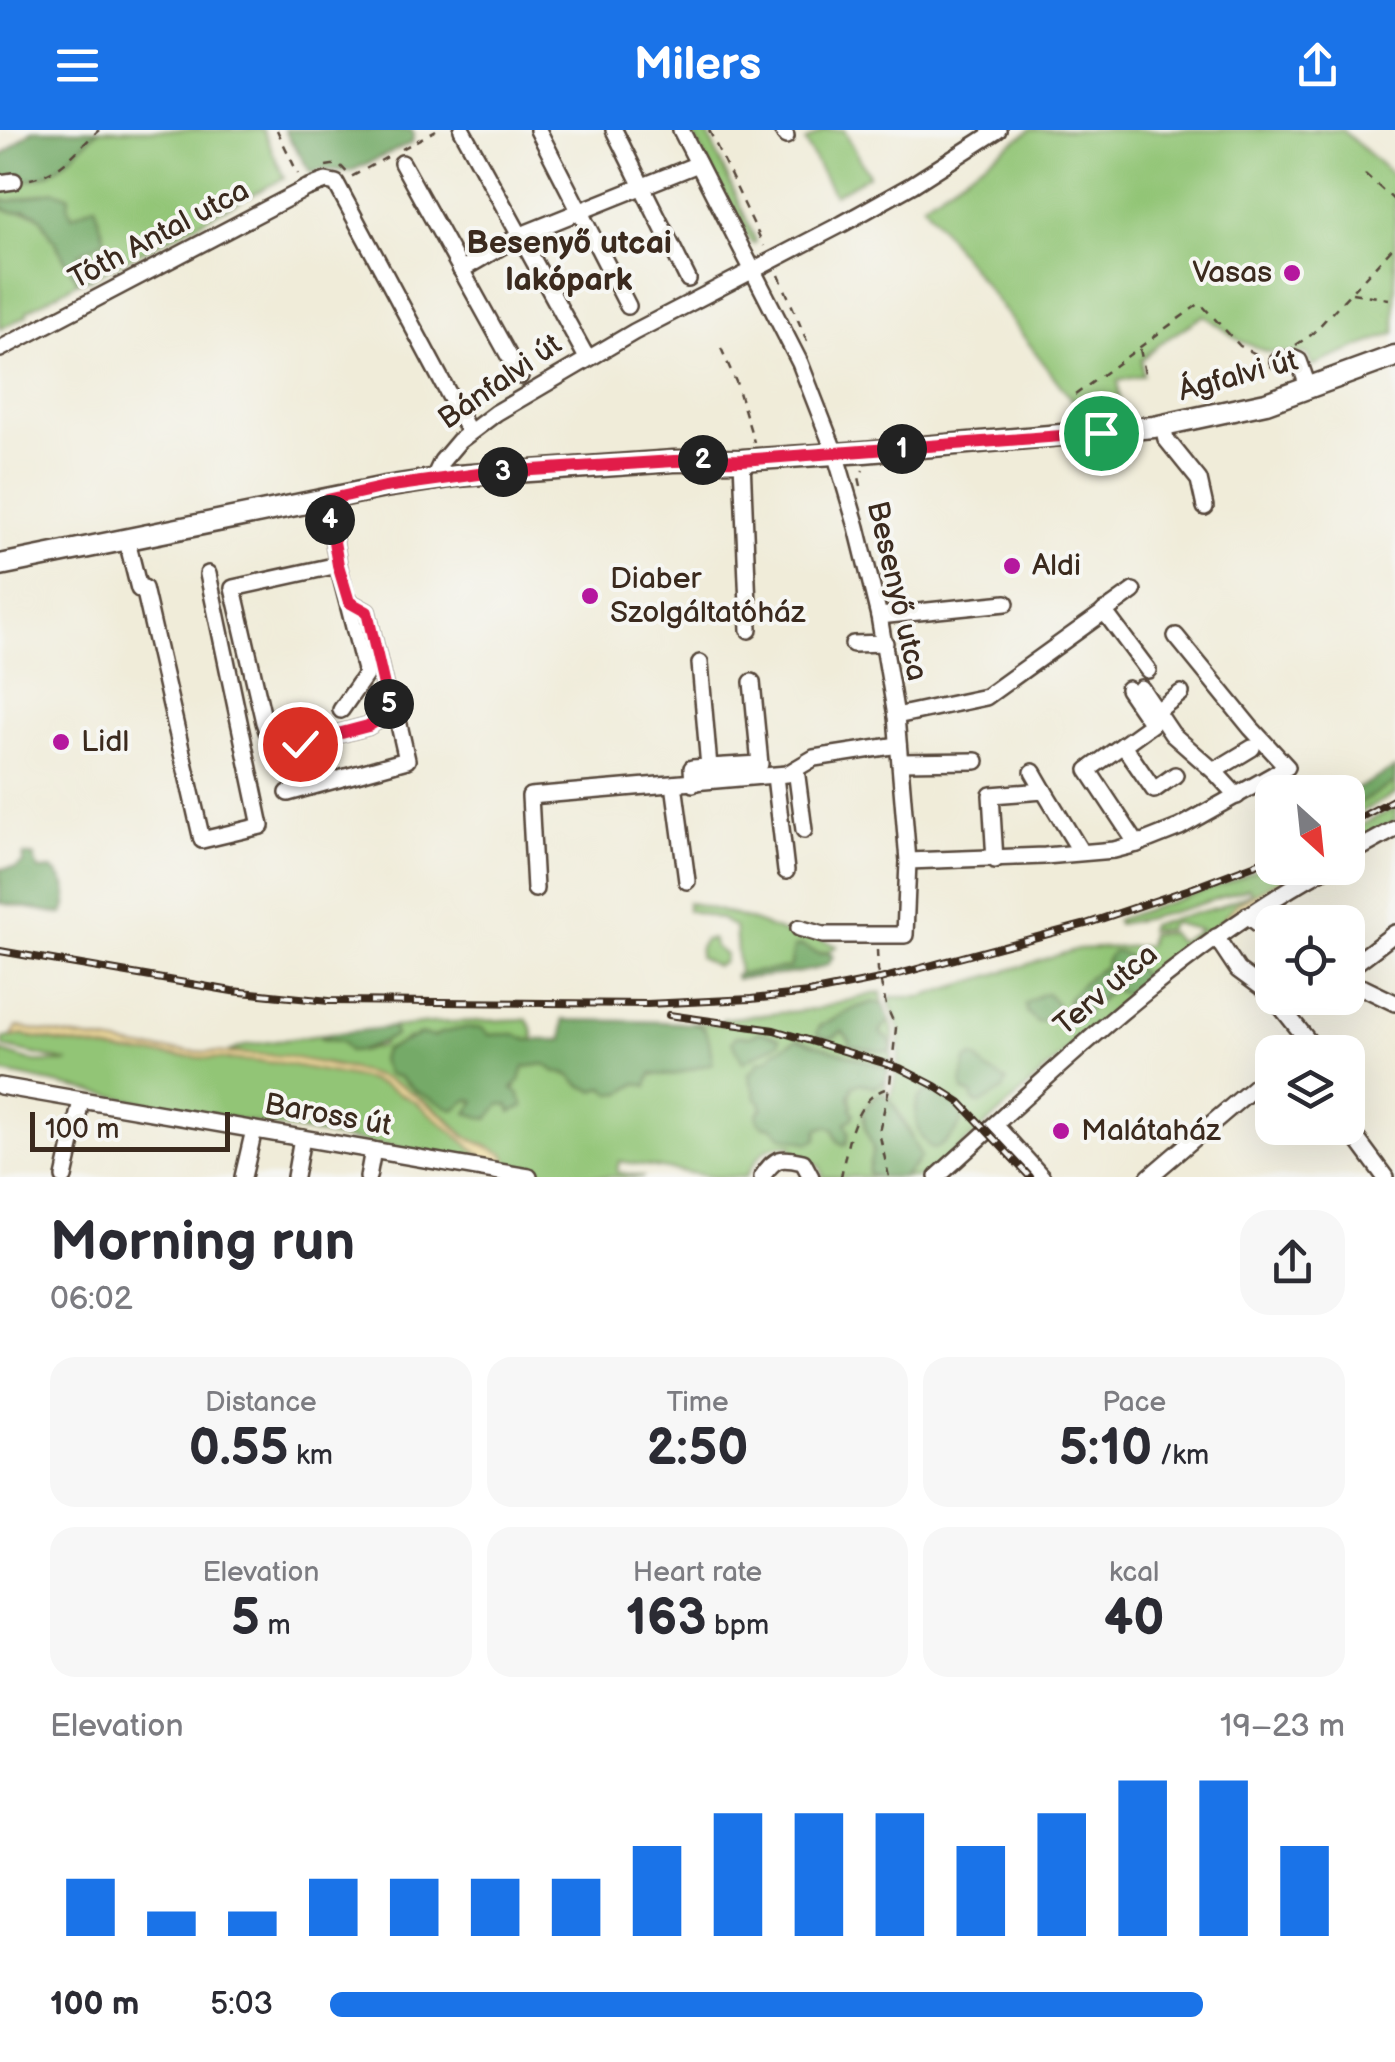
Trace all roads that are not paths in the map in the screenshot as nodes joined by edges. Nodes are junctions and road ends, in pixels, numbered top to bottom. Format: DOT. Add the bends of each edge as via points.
graph roads {
  1 [pos="462,130"];
  2 [pos="538,130"];
  3 [pos="614,130"];
  4 [pos="681,130"];
  5 [pos="998,130"];
  6 [pos="402,163"];
  7 [pos="698,164"];
  8 [pos="642,188"];
  9 [pos="579,210"];
  10 [pos="520,236"];
  11 [pos="753,269"];
  12 [pos="462,270"];
  13 [pos="688,280"];
  14 [pos="628,306"];
  15 [pos="0,348"];
  16 [pos="1280,356"];
  17 [pos="1395,356"];
  18 [pos="587,358"];
  19 [pos="520,376"];
  20 [pos="1309,389"];
  21 [pos="466,426"];
  22 [pos="1162,426"];
  23 [pos="834,453"];
  24 [pos="749,459"];
  25 [pos="433,480"];
  26 [pos="327,500"];
  27 [pos="1205,506"];
  28 [pos="127,541"];
  29 [pos="0,565"];
  30 [pos="338,565"];
  31 [pos="208,574"];
  32 [pos="1133,591"];
  33 [pos="349,602"];
  34 [pos="1006,603"];
  35 [pos="1104,611"];
  36 [pos="879,616"];
  37 [pos="749,630"];
  38 [pos="1176,636"];
  39 [pos="885,643"];
  40 [pos="854,644"];
  41 [pos="700,663"];
  42 [pos="1148,670"];
  43 [pos="752,682"];
  44 [pos="1181,693"];
  45 [pos="388,700"];
  46 [pos="341,710"];
  47 [pos="1157,711"];
  48 [pos="896,716"];
  49 [pos="1122,745"];
  50 [pos="1252,748"];
  51 [pos="899,754"];
  52 [pos="976,761"];
  53 [pos="710,767"];
  54 [pos="796,768"];
  55 [pos="1214,771"];
  56 [pos="1033,772"];
  57 [pos="1175,775"];
  58 [pos="775,776"];
  59 [pos="674,784"];
  60 [pos="692,784"];
  61 [pos="1044,791"];
  62 [pos="288,793"];
  63 [pos="1241,794"];
  64 [pos="1395,829"];
  65 [pos="804,830"];
  66 [pos="1137,844"];
  67 [pos="1365,846"];
  68 [pos="1081,852"];
  69 [pos="995,860"];
  70 [pos="908,861"];
  71 [pos="786,871"];
  72 [pos="687,881"];
  73 [pos="1298,885"];
  74 [pos="535,889"];
  75 [pos="1247,916"];
  76 [pos="1255,922"];
  77 [pos="799,928"];
  78 [pos="1395,933"];
  79 [pos="1216,937"];
  80 [pos="1365,955"];
  81 [pos="1255,982"];
  82 [pos="1365,988"];
  83 [pos="1395,1003"];
  84 [pos="1289,1015"];
  85 [pos="1304,1035"];
  86 [pos="0,1086"];
  87 [pos="1255,1087"];
  88 [pos="81,1100"];
  89 [pos="995,1125"];
  90 [pos="254,1130"];
  91 [pos="302,1138"];
  92 [pos="1362,1145"];
  93 [pos="372,1150"];
  94 [pos="443,1170"];
  95 [pos="500,1175"];
  96 [pos="368,1176"];
  97 [pos="64,1177"];
  98 [pos="244,1177"];
  99 [pos="295,1177"];
  100 [pos="386,1177"];
  101 [pos="529,1177"];
  102 [pos="762,1177"];
  103 [pos="810,1177"];
  104 [pos="938,1177"];
  105 [pos="1042,1177"];
  106 [pos="1149,1177"];
  107 [pos="1386,1177"];
  1 -- 10 [label="street"];
  2 -- 9 [label="street"];
  3 -- 8 [label="street"];
  4 -- 7 [label="street, Besenyő utca"];
  5 -- 11 [label="street, Bánfalvi út" via="912,185"];
  6 -- 12 [label="street"];
  7 -- 8 [label="street"];
  7 -- 11 [label="street, Besenyő utca"];
  8 -- 9 [label="street"];
  8 -- 13 [label="street"];
  9 -- 10 [label="street"];
  9 -- 14 [label="street"];
  10 -- 12 [label="street"];
  10 -- 18 [label="street"];
  11 -- 18 [label="street, Bánfalvi út"];
  11 -- 23 [label="street, Besenyő utca" via="800,362"];
  12 -- 19 [label="street"];
  15 -- 21 [label="street, Tóth Antal utca" via="326,181 343,184"];
  16 -- 20 [label="street" via="1299,361"];
  17 -- 20 [label="main road, Ágfalvi út"];
  18 -- 21 [label="street, Bánfalvi út"];
  20 -- 22 [label="main road, Ágfalvi út"];
  21 -- 25 [label="street, Bánfalvi út"];
  22 -- 23 [label="main road, Ágfalvi út"];
  22 -- 27 [label="street" via="1199,480"];
  23 -- 24 [label="main road, Ágfalvi út"];
  23 -- 36 [label="street, Besenyő utca"];
  24 -- 25 [label="main road, Ágfalvi út"];
  24 -- 37 [label="street"];
  25 -- 26 [label="main road"];
  26 -- 28 [label="main road"];
  26 -- 30 [label="street"];
  28 -- 29 [label="main road"];
  28 -- 31 [label="street" via="202,840 262,826"];
  30 -- 33 [label="street"];
  30 -- 45 [label="street" via="233,588 267,730 276,740 300,744 368,726 385,713"];
  32 -- 35 [label="street"];
  33 -- 45 [label="street" via="367,612"];
  33 -- 46 [label="street" via="366,674"];
  34 -- 36 [label="street"];
  35 -- 42 [label="street"];
  35 -- 48 [label="street" via="986,697"];
  36 -- 39 [label="street, Besenyő utca"];
  38 -- 63 [label="street" via="1287,766"];
  39 -- 40 [label="street"];
  39 -- 48 [label="street, Besenyő utca"];
  41 -- 53 [label="street"];
  43 -- 53 [label="street" via="760,764"];
  44 -- 47 [label="street"];
  45 -- 62 [label="street" via="407,760"];
  47 -- 49 [label="street" via="1134,688 1152,724"];
  47 -- 55 [label="street"];
  48 -- 51 [label="street, Besenyő utca"];
  49 -- 57 [label="street" via="1154,790"];
  49 -- 66 [label="street" via="1088,770"];
  50 -- 55 [label="street"];
  51 -- 52 [label="street"];
  51 -- 54 [label="street" via="814,758"];
  51 -- 70 [label="street, Besenyő utca"];
  53 -- 60 [label="street" via="692,768"];
  54 -- 58 [label="street"];
  54 -- 65 [label="street"];
  55 -- 63 [label="street"];
  56 -- 61 [label="street"];
  58 -- 60 [label="street"];
  58 -- 71 [label="street"];
  59 -- 60 [label="street"];
  59 -- 72 [label="street"];
  59 -- 74 [label="street" via="530,796"];
  61 -- 68 [label="street"];
  61 -- 69 [label="street" via="991,795"];
  63 -- 66 [label="street"];
  64 -- 67 [label="street"];
  66 -- 68 [label="street"];
  68 -- 69 [label="street"];
  69 -- 70 [label="street"];
  70 -- 77 [label="street, Besenyő utca" via="905,935 823,935"];
  73 -- 75 [label="street, Terv utca"];
  75 -- 76 [label="street"];
  75 -- 79 [label="street, Terv utca"];
  78 -- 80 [label="street"];
  79 -- 81 [label="street"];
  79 -- 89 [label="street, Terv utca" via="1093,1035"];
  82 -- 83 [label="street"];
  84 -- 85 [label="street"];
  86 -- 88 [label="street, Baross út"];
  87 -- 106 [label="street"];
  88 -- 90 [label="street, Baross út"];
  88 -- 97 [label="street"];
  89 -- 104 [label="street, Terv utca"];
  89 -- 105 [label="street"];
  90 -- 91 [label="street, Baross út"];
  90 -- 98 [label="street"];
  91 -- 93 [label="street, Baross út"];
  91 -- 99 [label="street"];
  92 -- 107 [label="street"];
  93 -- 94 [label="street, Baross út"];
  93 -- 96 [label="street"];
  94 -- 95 [label="street, Baross út"];
  95 -- 101 [label="street, Baross út"];
  96 -- 100 [label="street"];
  102 -- 103 [label="street" via="778,1159 803,1162"];
}
